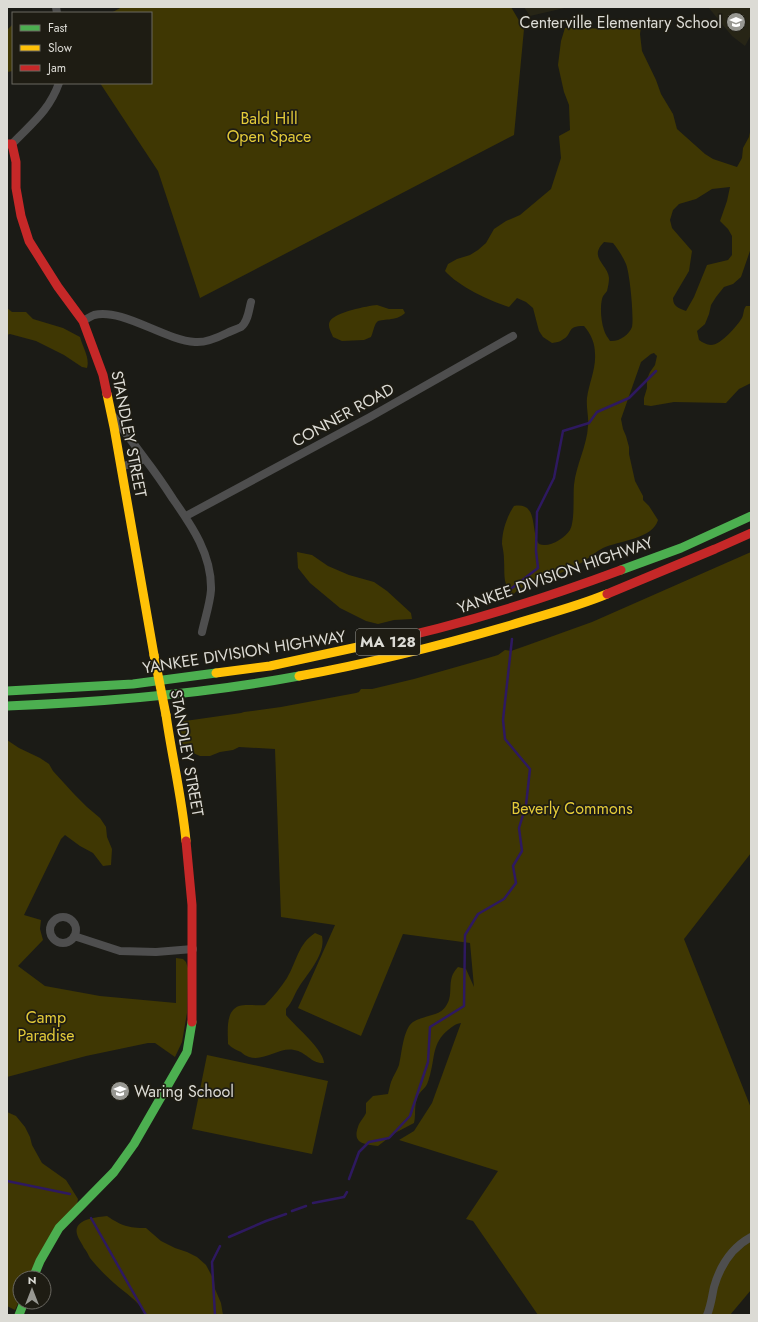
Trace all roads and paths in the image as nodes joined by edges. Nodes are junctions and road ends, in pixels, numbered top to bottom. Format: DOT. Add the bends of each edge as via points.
graph roads {
  1 [pos="59,84"];
  2 [pos="10,144"];
  3 [pos="252,302"];
  4 [pos="83,321"];
  5 [pos="513,336"];
  6 [pos="112,415"];
  7 [pos="145,459"];
  8 [pos="121,467"];
  9 [pos="186,516"];
  10 [pos="751,516"];
  11 [pos="751,533"];
  12 [pos="202,632"];
  13 [pos="7,691"];
  14 [pos="7,706"];
  15 [pos="74,936"];
  16 [pos="193,949"];
  17 [pos="751,1237"];
  18 [pos="36,1270"];
  19 [pos="707,1315"];
  1 -- 2 [label="street, STANDLEY STREET" via="50,104 38,119"];
  2 -- 4 [label="main road, STANDLEY STREET" via="16,162 16,188 20,209 29,241"];
  3 -- 4 [label="street" via="242,326 209,341 183,340 121,317 95,315"];
  4 -- 6 [label="main road, STANDLEY STREET" via="103,375"];
  5 -- 9 [label="street, CONNER ROAD" via="370,417"];
  6 -- 7 [label="street"];
  6 -- 8 [label="main road, STANDLEY STREET"];
  7 -- 8 [label="street"];
  7 -- 9 [label="street"];
  8 -- 16 [label="main road, STANDLEY STREET, bridge" via="184,820 192,905"];
  9 -- 12 [label="street" via="199,540 210,574 210,601"];
  10 -- 13 [label="main road, YANKEE DIVISION HIGHWAY / MA 128" via="681,548 605,576 417,636 255,668 133,684"];
  11 -- 14 [label="main road, YANKEE DIVISION HIGHWAY / MA 128" via="605,595 498,629 403,655 243,686 131,700"];
  15 -- 16 [label="street" via="120,951"];
  16 -- 18 [label="main road, STANDLEY STREET" via="193,1018 187,1052 134,1144 114,1172 59,1228"];
  17 -- 19 [label="street" via="730,1254 722,1266"];
}
